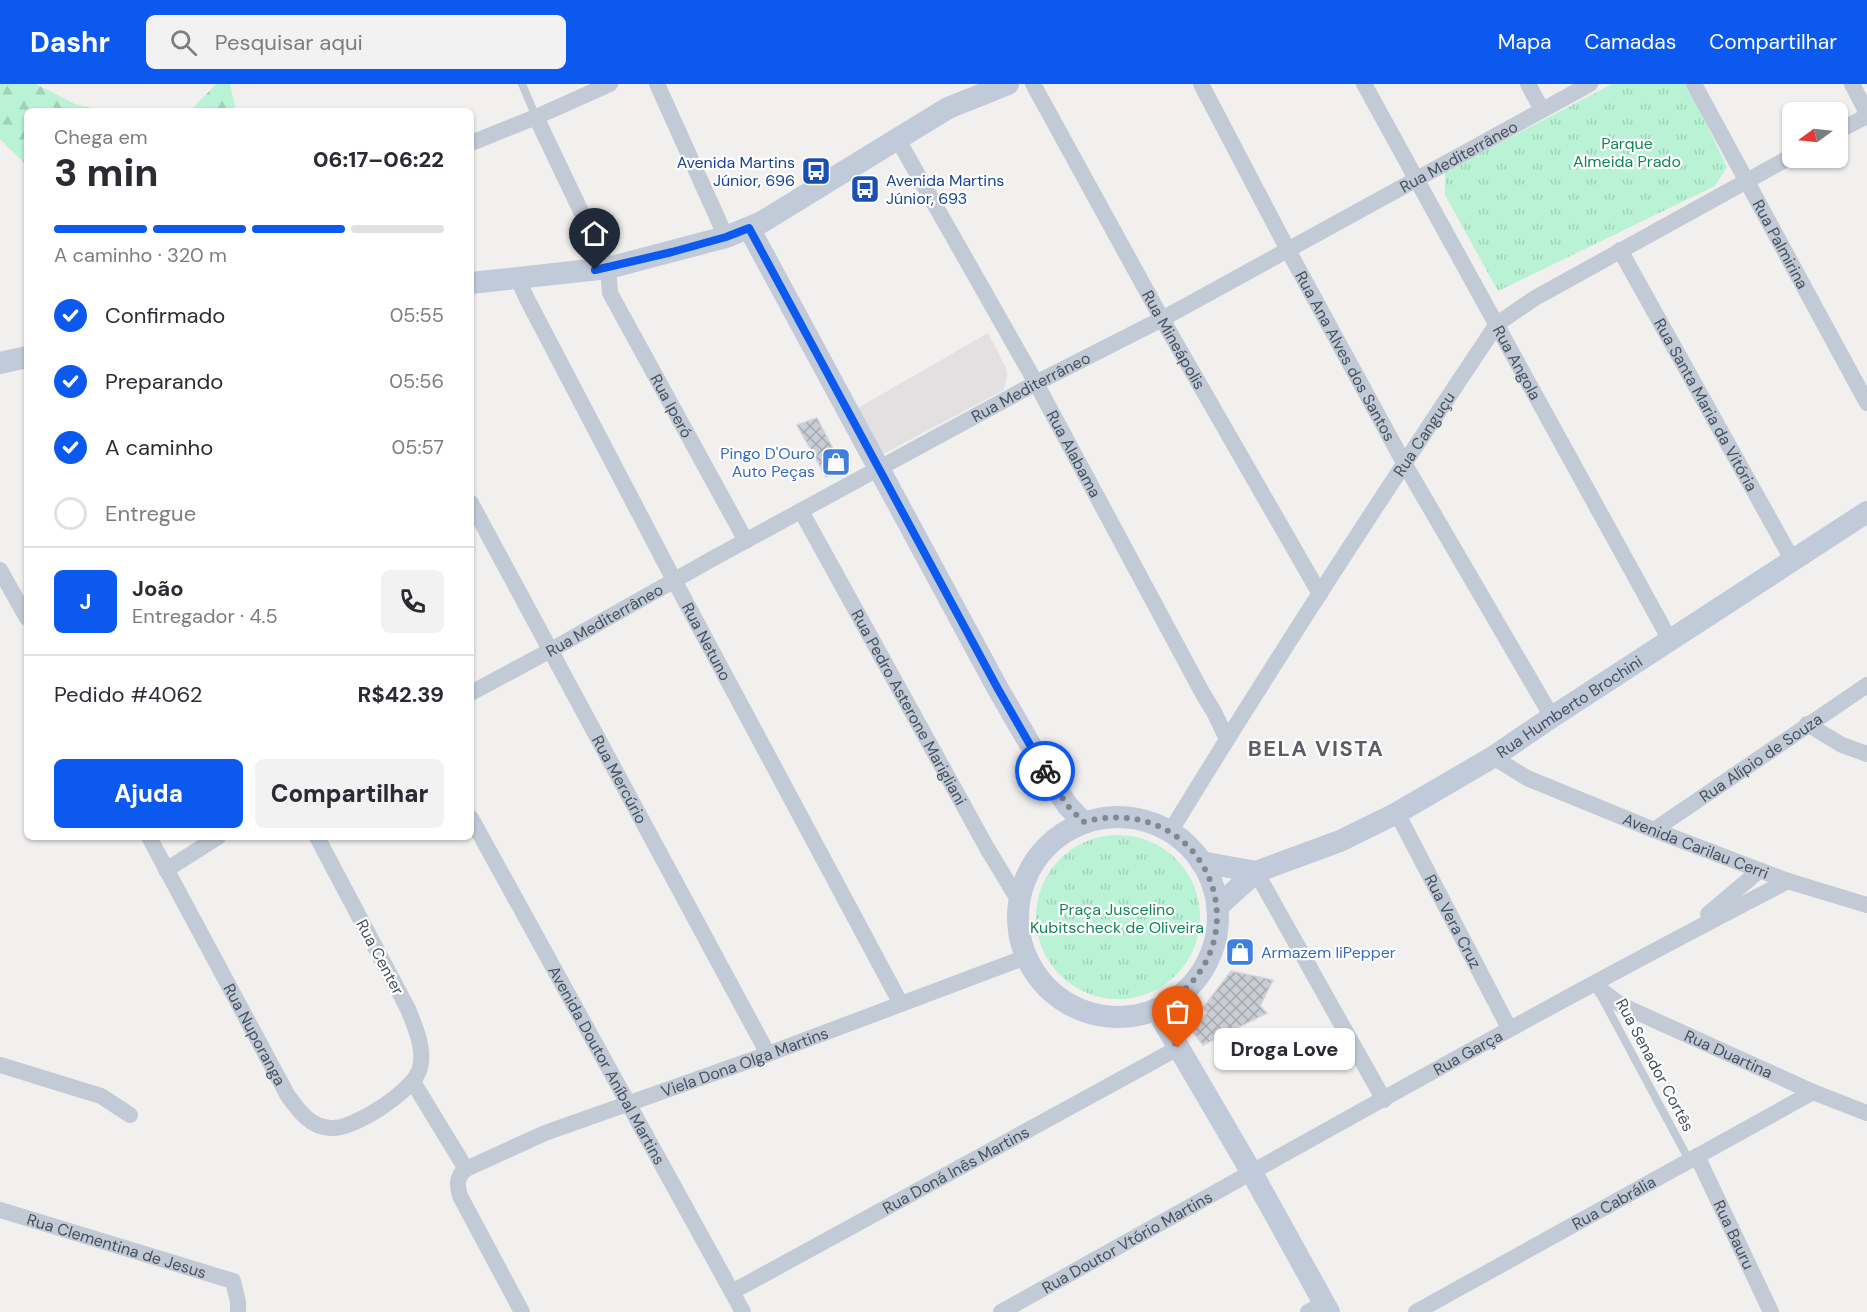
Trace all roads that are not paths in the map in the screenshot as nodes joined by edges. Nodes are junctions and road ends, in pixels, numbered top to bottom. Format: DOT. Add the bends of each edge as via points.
graph roads {
  1 [pos="522,84"];
  2 [pos="610,84"];
  3 [pos="657,84"];
  4 [pos="1008,84"];
  5 [pos="1033,84"];
  6 [pos="1201,84"];
  7 [pos="1364,84"];
  8 [pos="1528,84"];
  9 [pos="1590,84"];
  10 [pos="1694,84"];
  11 [pos="1852,84"];
  12 [pos="983,88"];
  13 [pos="1542,110"];
  14 [pos="1867,114"];
  15 [pos="536,117"];
  16 [pos="1848,125"];
  17 [pos="897,138"];
  18 [pos="474,141"];
  19 [pos="1782,162"];
  20 [pos="1416,180"];
  21 [pos="1745,182"];
  22 [pos="749,228"];
  23 [pos="726,237"];
  24 [pos="1620,249"];
  25 [pos="1288,250"];
  26 [pos="608,268"];
  27 [pos="518,278"];
  28 [pos="474,283"];
  29 [pos="1162,319"];
  30 [pos="1497,324"];
  31 [pos="24,358"];
  32 [pos="0,363"];
  33 [pos="1036,383"];
  34 [pos="1867,403"];
  35 [pos="1404,463"];
  36 [pos="880,468"];
  37 [pos="474,509"];
  38 [pos="801,511"];
  39 [pos="1867,512"];
  40 [pos="746,541"];
  41 [pos="1793,561"];
  42 [pos="0,570"];
  43 [pos="674,580"];
  44 [pos="1320,594"];
  45 [pos="24,613"];
  46 [pos="1670,640"];
  47 [pos="551,650"];
  48 [pos="1867,685"];
  49 [pos="474,691"];
  50 [pos="1552,717"];
  51 [pos="1807,724"];
  52 [pos="1227,739"];
  53 [pos="1501,752"];
  54 [pos="1867,754"];
  55 [pos="1397,813"];
  56 [pos="1083,822"];
  57 [pos="474,823"];
  58 [pos="1654,830"];
  59 [pos="1170,832"];
  60 [pos="151,840"];
  61 [pos="213,840"];
  62 [pos="319,840"];
  63 [pos="1201,862"];
  64 [pos="166,870"];
  65 [pos="1760,870"];
  66 [pos="1256,872"];
  67 [pos="1788,880"];
  68 [pos="1019,901"];
  69 [pos="1867,905"];
  70 [pos="1217,907"];
  71 [pos="1685,934"];
  72 [pos="1026,957"];
  73 [pos="1596,982"];
  74 [pos="901,1004"];
  75 [pos="1156,1010"];
  76 [pos="1509,1028"];
  77 [pos="1178,1048"];
  78 [pos="768,1054"];
  79 [pos="0,1065"];
  80 [pos="413,1082"];
  81 [pos="1813,1092"];
  82 [pos="1384,1100"];
  83 [pos="628,1103"];
  84 [pos="1867,1113"];
  85 [pos="130,1115"];
  86 [pos="1693,1158"];
  87 [pos="466,1169"];
  88 [pos="1251,1173"];
  89 [pos="0,1210"];
  90 [pos="732,1292"];
  91 [pos="1321,1309"];
  92 [pos="1768,1311"];
  93 [pos="238,1312"];
  94 [pos="522,1312"];
  95 [pos="742,1312"];
  96 [pos="1001,1312"];
  97 [pos="1416,1312"];
  1 -- 15 [label="lane"];
  2 -- 15 [label="street"];
  3 -- 23 [label="street"];
  4 -- 12 [label="street"];
  5 -- 29 [label="street, Rua Mineápolis"];
  6 -- 25 [label="street, Rua Ana Alves dos Santos"];
  7 -- 20 [label="street, Rua Angola"];
  8 -- 13 [label="street"];
  9 -- 13 [label="street, Rua Mediterrâneo"];
  10 -- 21 [label="street, Rua Palmirina"];
  11 -- 14 [label="street"];
  12 -- 17 [label="street"];
  13 -- 20 [label="street, Rua Mediterrâneo"];
  14 -- 16 [label="street"];
  15 -- 18 [label="street"];
  15 -- 26 [label="street, Rua Iperó"];
  17 -- 22 [label="street"];
  17 -- 33 [label="street, Rua Alabama"];
  19 -- 21 [label="street, Rua Canguçu"];
  20 -- 25 [label="street, Rua Mediterrâneo"];
  20 -- 30 [label="street, Rua Angola"];
  21 -- 24 [label="street, Rua Canguçu"];
  21 -- 34 [label="street, Rua Palmirina"];
  22 -- 23 [label="street"];
  22 -- 36 [label="street"];
  23 -- 26 [label="street"];
  24 -- 30 [label="street, Rua Canguçu" via="1535,297"];
  24 -- 41 [label="street, Rua Santa Maria da Vitória"];
  25 -- 29 [label="street, Rua Mediterrâneo"];
  25 -- 35 [label="street, Rua Ana Alves dos Santos"];
  26 -- 27 [label="street"];
  26 -- 40 [label="street, Rua Iperó" via="610,293"];
  27 -- 28 [label="street"];
  27 -- 43 [label="street, Rua Netuno"];
  29 -- 33 [label="street, Rua Mediterrâneo"];
  29 -- 44 [label="street, Rua Mineápolis"];
  30 -- 35 [label="street, Rua Canguçu"];
  30 -- 46 [label="street, Rua Angola"];
  31 -- 32 [label="street"];
  33 -- 36 [label="street, Rua Mediterrâneo"];
  33 -- 52 [label="street, Rua Alabama"];
  35 -- 44 [label="street, Rua Canguçu"];
  35 -- 50 [label="street, Rua Ana Alves dos Santos"];
  36 -- 38 [label="street, Rua Mediterrâneo"];
  36 -- 56 [label="street" via="998,689 1049,777"];
  37 -- 47 [label="street, Rua Mercúrio"];
  38 -- 40 [label="street, Rua Mediterrâneo"];
  38 -- 68 [label="street, Rua Pedro Asterone Marigliani"];
  39 -- 41 [label="street, Rua Humberto Brochini"];
  40 -- 43 [label="street, Rua Mediterrâneo"];
  41 -- 46 [label="street, Rua Humberto Brochini"];
  42 -- 45 [label="street"];
  43 -- 47 [label="street, Rua Mediterrâneo"];
  43 -- 74 [label="street, Rua Netuno"];
  44 -- 52 [label="street, Rua Canguçu"];
  46 -- 50 [label="street, Rua Humberto Brochini"];
  47 -- 49 [label="street, Rua Mediterrâneo"];
  47 -- 78 [label="street, Rua Mercúrio"];
  48 -- 51 [label="street, Rua Alípio de Souza"];
  50 -- 53 [label="street, Rua Humberto Brochini"];
  51 -- 54 [label="street" via="1842,746"];
  51 -- 58 [label="street, Rua Alípio de Souza"];
  52 -- 59 [label="street, Rua Canguçu"];
  53 -- 55 [label="street, Rua Humberto Brochini"];
  53 -- 58 [label="street, Avenida Carilau Cerri" via="1527,778"];
  55 -- 66 [label="street, Rua Humberto Brochini" via="1340,841"];
  55 -- 76 [label="street, Rua Vera Cruz"];
  56 -- 59 [label="street" via="1128,817"];
  56 -- 68 [label="street" via="1046,847 1028,872"];
  57 -- 83 [label="street, Avenida Doutor Aníbal Martins"];
  58 -- 65 [label="street, Avenida Carilau Cerri"];
  59 -- 63 [label="street" via="1188,845"];
  60 -- 64 [label="street, Rua Nuporanga"];
  61 -- 64 [label="street"];
  62 -- 80 [label="street, Rua Center" via="408,1009 421,1050 420,1068"];
  63 -- 66 [label="street"];
  63 -- 70 [label="street"];
  64 -- 80 [label="street, Rua Nuporanga" via="288,1096 303,1116 318,1126 333,1129 351,1124 398,1096"];
  65 -- 67 [label="street, Avenida Carilau Cerri"];
  65 -- 71 [label="street, Rua Garça"];
  66 -- 70 [label="street, Rua Humberto Brochini"];
  66 -- 82 [label="street"];
  67 -- 69 [label="street, Avenida Carilau Cerri"];
  67 -- 71 [label="street, Rua Garça"];
  68 -- 72 [label="street" via="1019,930"];
  70 -- 75 [label="street" via="1215,938 1204,968 1185,992"];
  71 -- 73 [label="street, Rua Garça"];
  72 -- 74 [label="street, Viela Dona Olga Martins"];
  72 -- 75 [label="street" via="1046,986 1090,1014 1125,1017"];
  73 -- 76 [label="street, Rua Garça"];
  73 -- 81 [label="street, Rua Duartina" via="1621,1005"];
  73 -- 86 [label="lane, Rua Senador Cortês"];
  74 -- 78 [label="street, Viela Dona Olga Martins"];
  75 -- 77 [label="street"];
  76 -- 82 [label="street, Rua Garça"];
  77 -- 88 [label="street"];
  77 -- 90 [label="street, Rua Doná Inês Martins"];
  78 -- 83 [label="street, Viela Dona Olga Martins"];
  79 -- 85 [label="street" via="100,1096"];
  80 -- 87 [label="street"];
  81 -- 84 [label="street, Rua Duartina"];
  81 -- 86 [label="street, Rua Cabrália"];
  82 -- 88 [label="street, Rua Garça"];
  83 -- 87 [label="street, Viela Dona Olga Martins" via="546,1133"];
  83 -- 90 [label="street, Avenida Doutor Aníbal Martins"];
  86 -- 92 [label="street, Rua Bauru"];
  86 -- 97 [label="street, Rua Cabrália"];
  87 -- 94 [label="street" via="458,1179 460,1196"];
  88 -- 91 [label="street"];
  88 -- 96 [label="street, Rua Doutor Vtório Martins"];
  89 -- 93 [label="street, Rua Clementina de Jesus" via="233,1281"];
  90 -- 95 [label="street, Avenida Doutor Aníbal Martins"];
}
